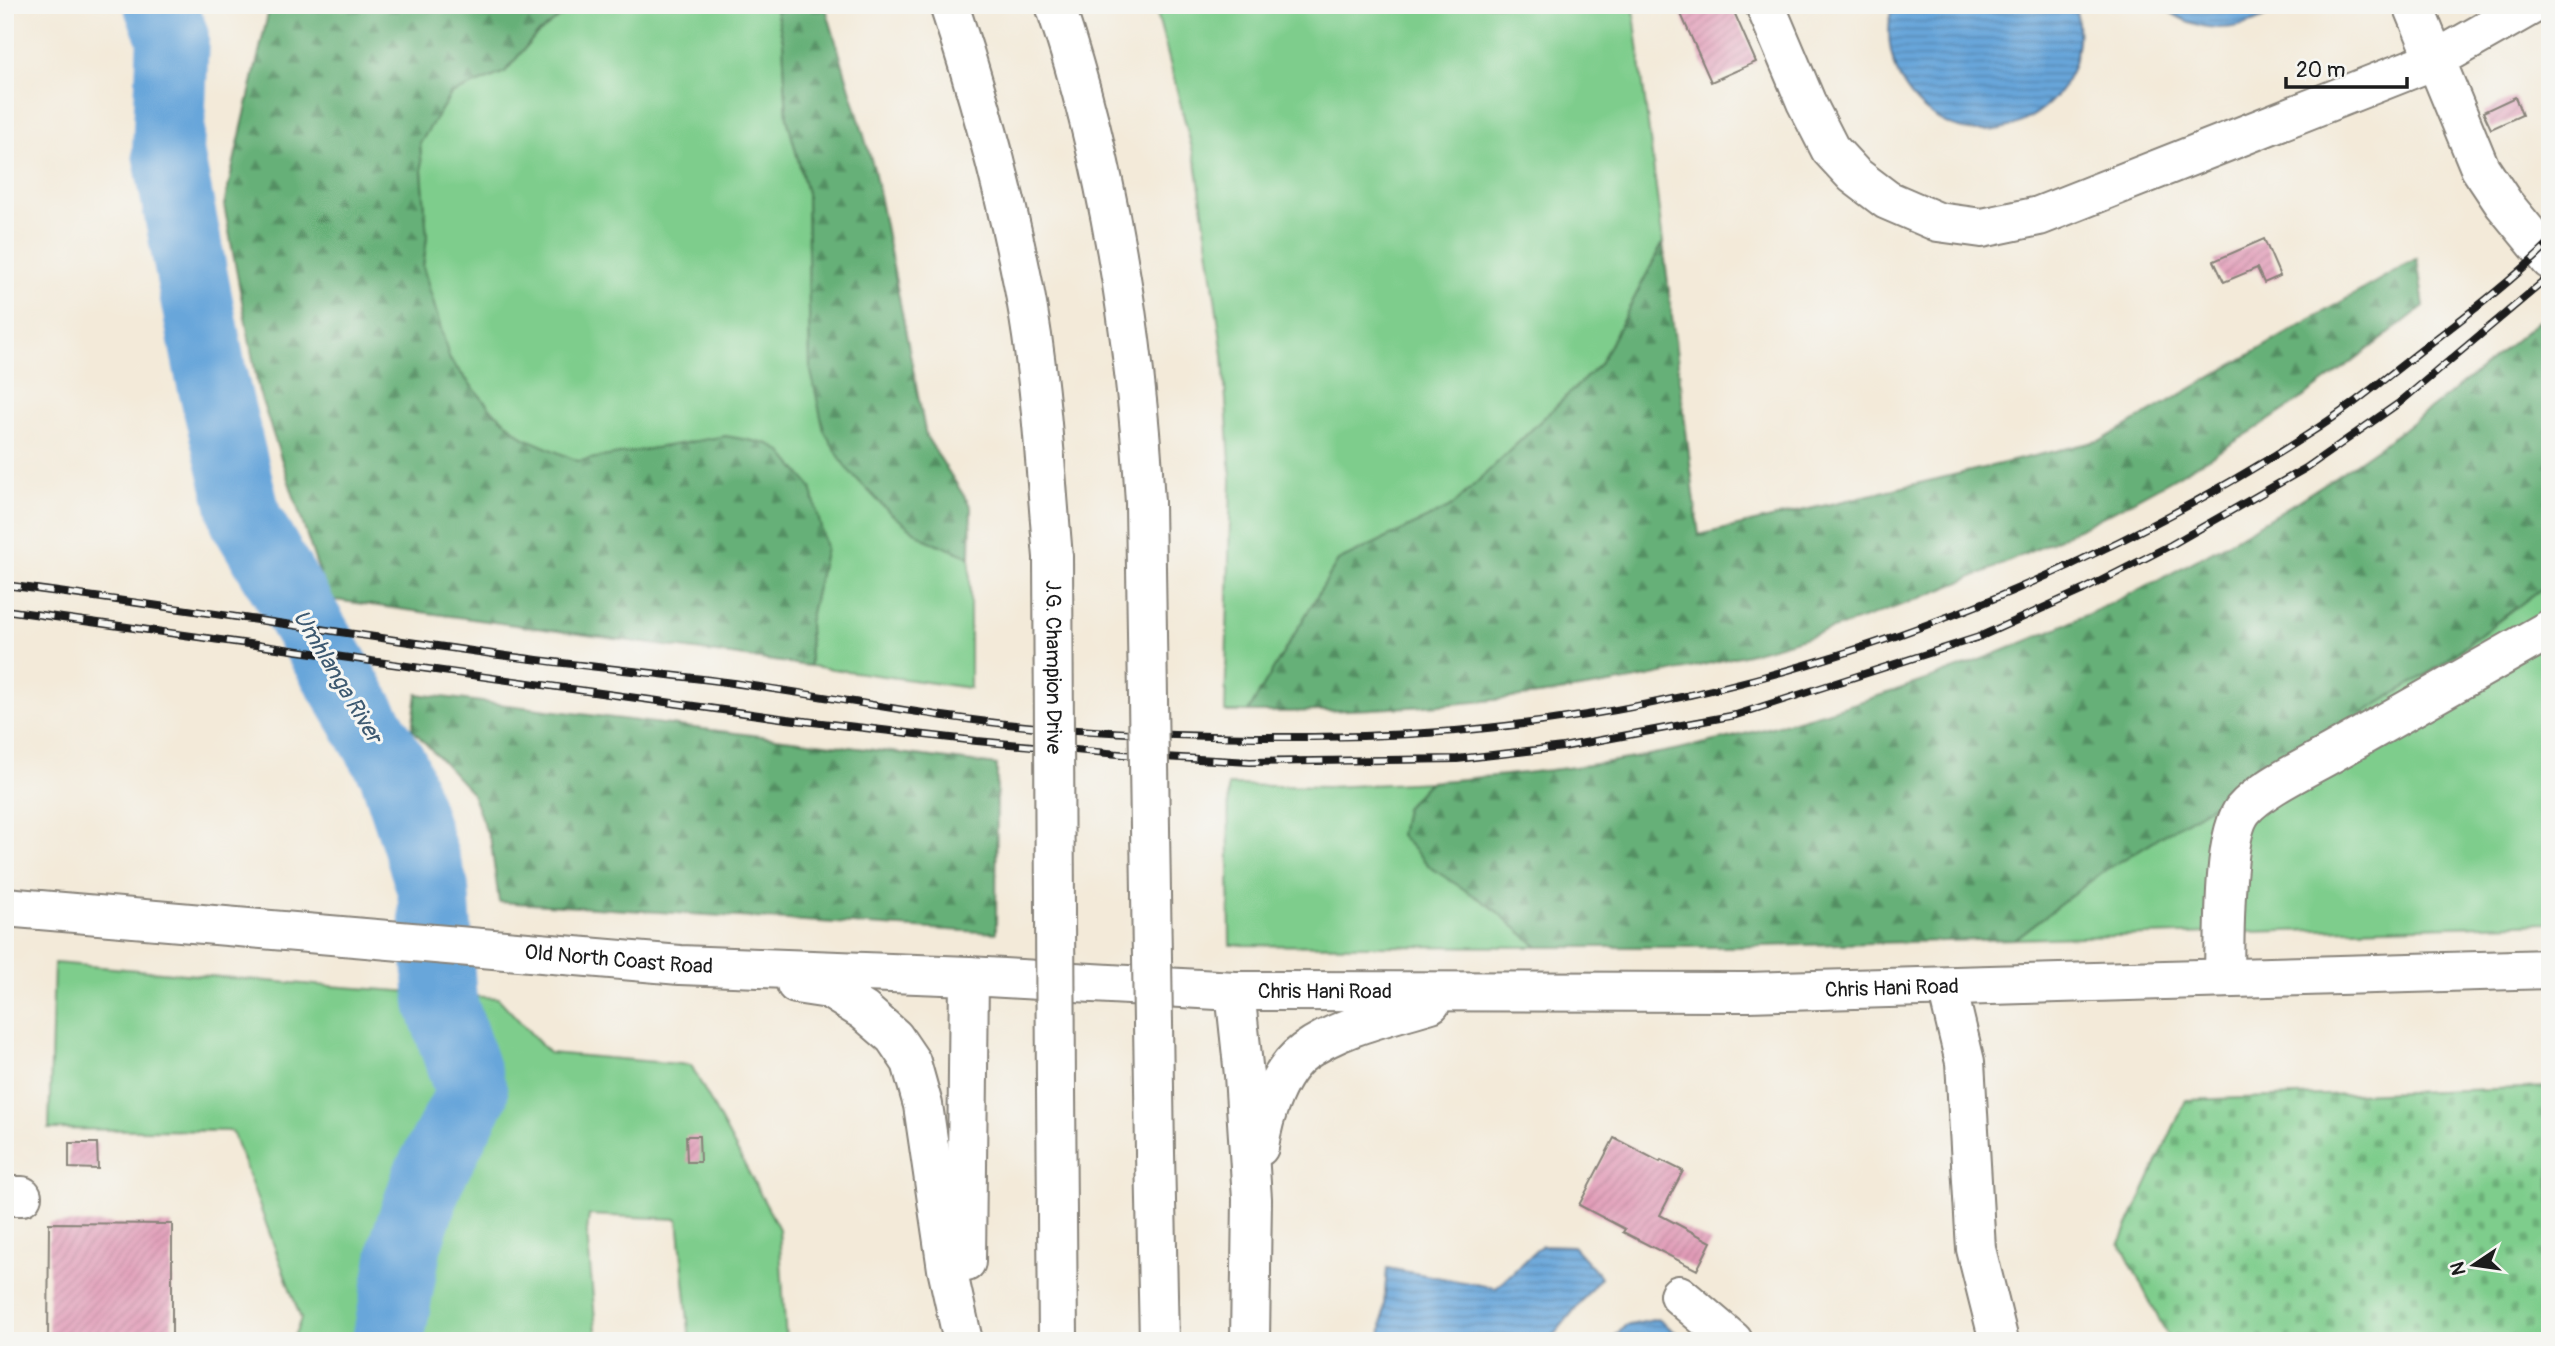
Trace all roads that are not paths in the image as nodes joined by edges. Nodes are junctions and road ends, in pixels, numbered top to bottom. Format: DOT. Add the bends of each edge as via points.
graph roads {
  1 [pos="949,5"];
  2 [pos="1055,5"];
  3 [pos="1765,5"];
  4 [pos="2413,5"];
  5 [pos="2532,5"];
  6 [pos="2437,59"];
  7 [pos="2550,260"];
  8 [pos="2550,629"];
  9 [pos="5,908"];
  10 [pos="680,965"];
  11 [pos="2550,969"];
  12 [pos="969,976"];
  13 [pos="2224,978"];
  14 [pos="1947,986"];
  15 [pos="1235,992"];
  16 [pos="1469,992"];
  17 [pos="1252,1199"];
  18 [pos="1679,1294"];
  19 [pos="965,1341"];
  20 [pos="1058,1341"];
  21 [pos="1159,1341"];
  22 [pos="1251,1341"];
  23 [pos="1733,1341"];
  24 [pos="1999,1341"];
  1 -- 20 [label="street, J.G. Champion Drive, bridge" via="993,152 1024,290 1053,558"];
  2 -- 21 [label="street, bridge" via="1097,154 1127,318 1141,427"];
  3 -- 6 [label="street" via="1830,149 1854,175 1887,200 1938,222 1982,228 2039,216"];
  4 -- 6 [label="street"];
  5 -- 6 [label="street"];
  6 -- 7 [label="street" via="2480,168"];
  8 -- 13 [label="street" via="2299,772 2242,811 2228,865"];
  9 -- 10 [label="street, Old North Coast Road"];
  10 -- 12 [label="street, Old North Coast Road"];
  10 -- 19 [label="street" via="829,989 894,1037 911,1062 923,1105 947,1269"];
  11 -- 13 [label="street, Chris Hani Road"];
  12 -- 15 [label="street, Old North Coast Road"];
  12 -- 19 [label="street"];
  13 -- 14 [label="street, Chris Hani Road"];
  14 -- 16 [label="street, Chris Hani Road" via="1748,992"];
  14 -- 24 [label="street" via="1965,1062 1976,1249"];
  15 -- 16 [label="street, Chris Hani Road"];
  15 -- 17 [label="street"];
  16 -- 17 [label="street" via="1372,1021 1302,1053 1277,1085 1261,1128"];
  17 -- 22 [label="street"];
  18 -- 23 [label="street"];
}
